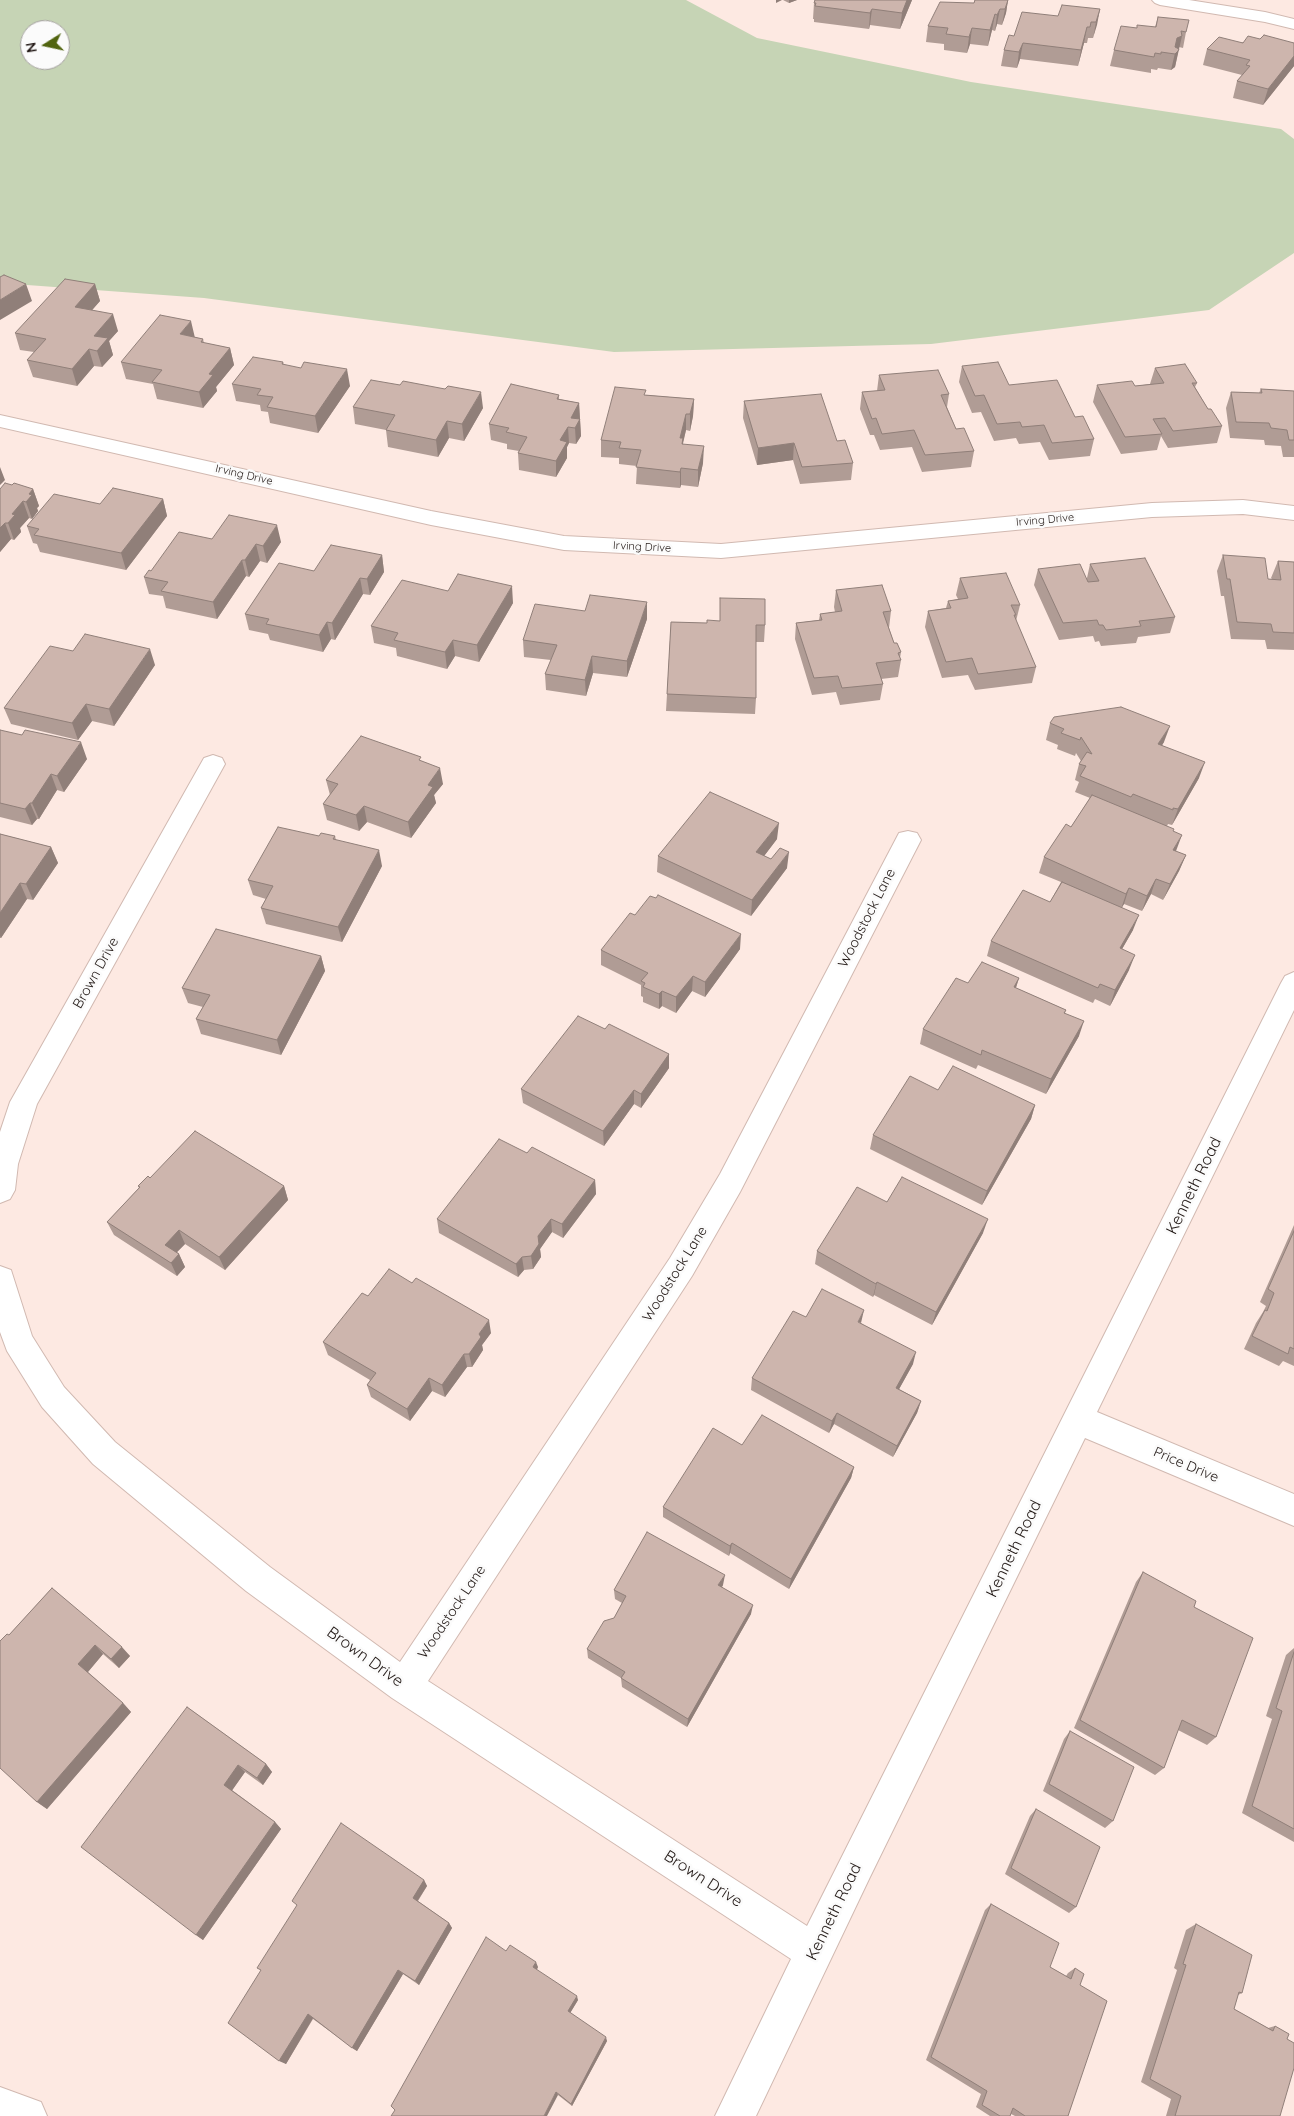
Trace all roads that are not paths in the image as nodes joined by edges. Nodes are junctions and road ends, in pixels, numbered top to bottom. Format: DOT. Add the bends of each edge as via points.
graph roads {
  1 [pos="1160,0"];
  2 [pos="1294,24"];
  3 [pos="0,421"];
  4 [pos="1294,513"];
  5 [pos="213,764"];
  6 [pos="908,840"];
  7 [pos="1294,983"];
  8 [pos="0,1190"];
  9 [pos="0,1279"];
  10 [pos="1079,1420"];
  11 [pos="1294,1510"];
  12 [pos="404,1686"];
  13 [pos="814,1952"];
  14 [pos="0,2108"];
  15 [pos="27,2116"];
  16 [pos="736,2116"];
  1 -- 2 [label="street"];
  3 -- 4 [label="street, Irving Drive" via="431,518 564,543 722,551 1152,510 1244,507"];
  5 -- 8 [label="street, Brown Drive" via="24,1102 4,1164"];
  6 -- 12 [label="street, Woodstock Lane" via="730,1183 681,1267"];
  7 -- 10 [label="street, Kenneth Road"];
  9 -- 12 [label="street, Brown Drive" via="18,1341 53,1397 104,1453 258,1579"];
  10 -- 11 [label="street, Price Drive"];
  10 -- 13 [label="street, Kenneth Road"];
  12 -- 13 [label="street, Brown Drive"];
  13 -- 16 [label="street, Kenneth Road"];
  14 -- 15 [label="street"];
}
